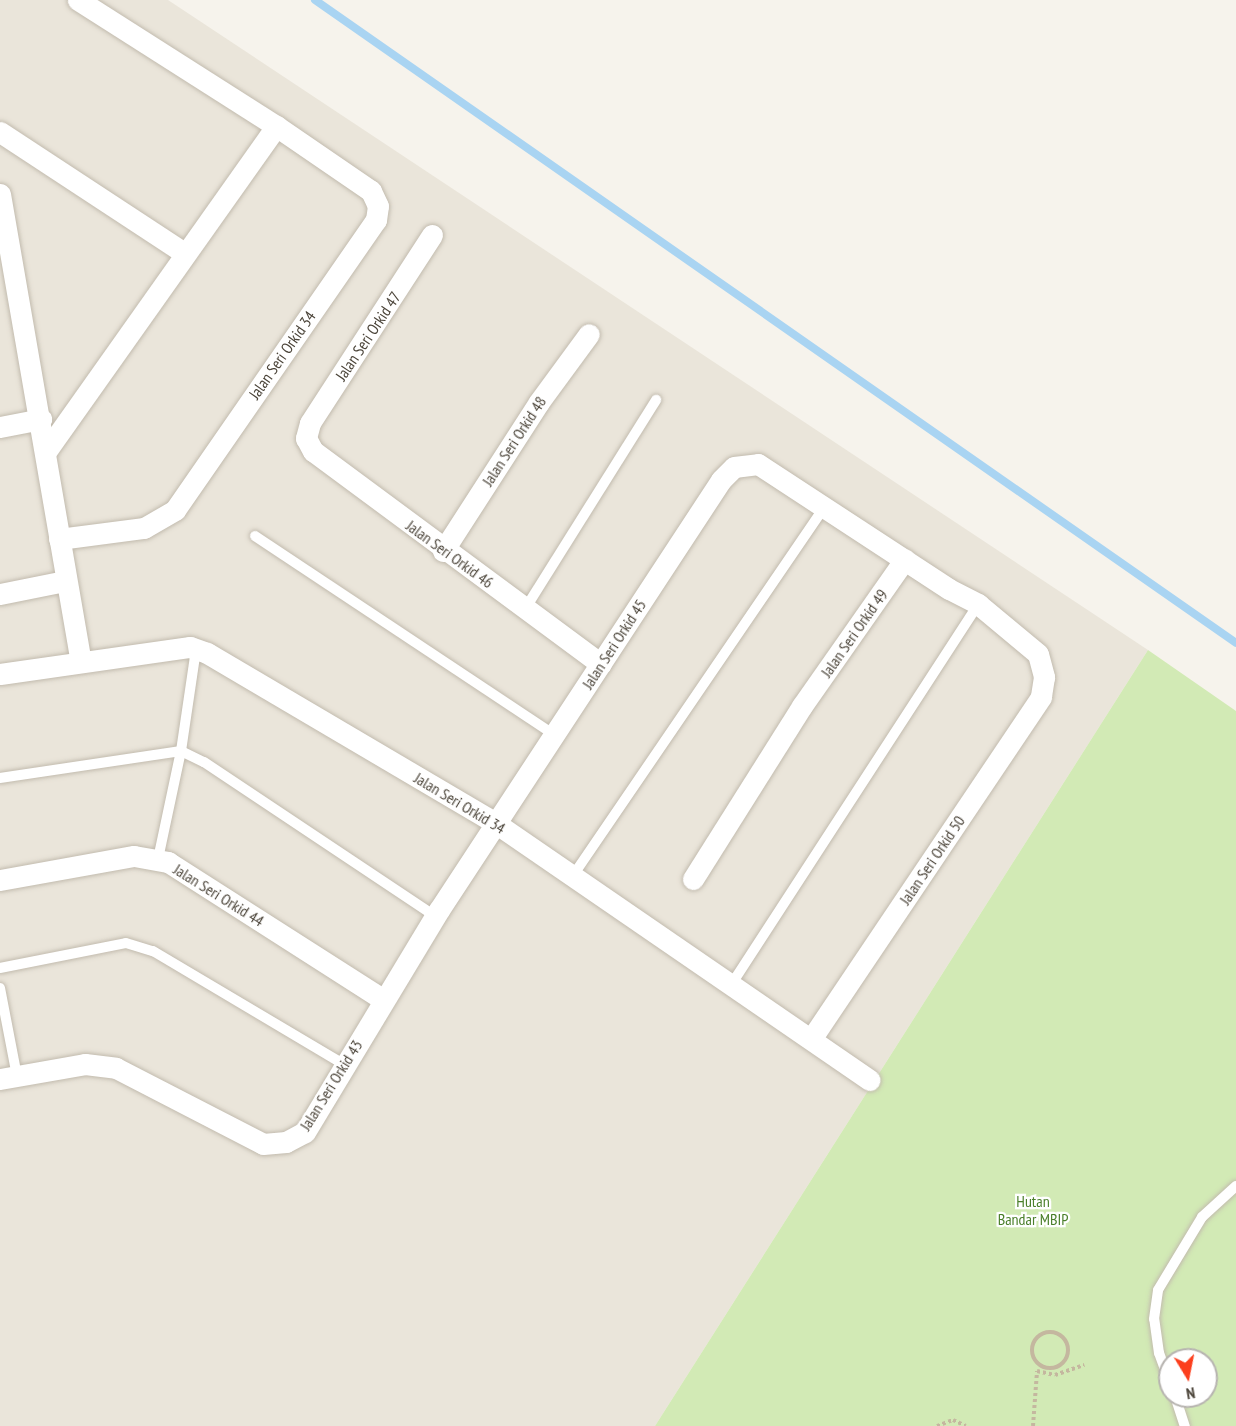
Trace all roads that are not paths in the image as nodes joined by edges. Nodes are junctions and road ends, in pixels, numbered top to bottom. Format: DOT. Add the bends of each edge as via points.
graph roads {
  1 [pos="78,0"];
  2 [pos="276,126"];
  3 [pos="0,132"];
  4 [pos="0,194"];
  5 [pos="432,235"];
  6 [pos="184,253"];
  7 [pos="8,271"];
  8 [pos="589,334"];
  9 [pos="656,400"];
  10 [pos="41,419"];
  11 [pos="0,427"];
  12 [pos="306,438"];
  13 [pos="47,450"];
  14 [pos="826,506"];
  15 [pos="255,536"];
  16 [pos="59,539"];
  17 [pos="443,551"];
  18 [pos="905,559"];
  19 [pos="65,581"];
  20 [pos="0,594"];
  21 [pos="978,603"];
  22 [pos="525,609"];
  23 [pos="196,649"];
  24 [pos="81,662"];
  25 [pos="601,664"];
  26 [pos="0,674"];
  27 [pos="554,735"];
  28 [pos="181,751"];
  29 [pos="0,778"];
  30 [pos="497,824"];
  31 [pos="158,859"];
  32 [pos="572,877"];
  33 [pos="693,879"];
  34 [pos="0,880"];
  35 [pos="435,916"];
  36 [pos="0,968"];
  37 [pos="731,985"];
  38 [pos="0,988"];
  39 [pos="384,1000"];
  40 [pos="811,1039"];
  41 [pos="345,1065"];
  42 [pos="8,1077"];
  43 [pos="870,1080"];
  44 [pos="1236,1186"];
  45 [pos="1158,1348"];
  46 [pos="1179,1408"];
  47 [pos="1185,1426"];
  1 -- 2 [label="street, Jalan Seri Orkid 34"];
  2 -- 6 [label="street"];
  2 -- 16 [label="street, Jalan Seri Orkid 34" via="371,191 378,206 376,220 175,510 144,528"];
  3 -- 6 [label="street"];
  4 -- 7 [label="street"];
  5 -- 12 [label="street, Jalan Seri Orkid 47" via="310,423"];
  6 -- 13 [label="street"];
  7 -- 10 [label="street"];
  8 -- 17 [label="street, Jalan Seri Orkid 48" via="538,402"];
  9 -- 22 [label="lane"];
  10 -- 11 [label="street"];
  10 -- 13 [label="street"];
  12 -- 17 [label="street, Jalan Seri Orkid 46" via="313,451"];
  13 -- 16 [label="street"];
  14 -- 18 [label="street"];
  14 -- 25 [label="street, Jalan Seri Orkid 45" via="758,464 734,467 721,480"];
  14 -- 32 [label="lane"];
  15 -- 27 [label="lane"];
  16 -- 19 [label="street"];
  17 -- 22 [label="street, Jalan Seri Orkid 46"];
  18 -- 21 [label="street"];
  18 -- 33 [label="street, Jalan Seri Orkid 49" via="802,706"];
  19 -- 20 [label="street"];
  19 -- 24 [label="street"];
  21 -- 37 [label="lane"];
  21 -- 40 [label="street, Jalan Seri Orkid 50" via="1038,654 1044,677 1041,697"];
  22 -- 25 [label="street, Jalan Seri Orkid 46"];
  23 -- 24 [label="street"];
  23 -- 28 [label="lane"];
  23 -- 30 [label="street, Jalan Seri Orkid 34"];
  24 -- 26 [label="street"];
  25 -- 27 [label="street, Jalan Seri Orkid 45"];
  27 -- 30 [label="street, Jalan Seri Orkid 45"];
  28 -- 29 [label="lane"];
  28 -- 31 [label="lane"];
  28 -- 35 [label="lane" via="204,762"];
  30 -- 32 [label="street, Jalan Seri Orkid 34"];
  30 -- 35 [label="street, Jalan Seri Orkid 43"];
  31 -- 34 [label="street, Jalan Seri Orkid 44" via="134,856"];
  31 -- 39 [label="street, Jalan Seri Orkid 44"];
  32 -- 37 [label="street, Jalan Seri Orkid 34"];
  35 -- 39 [label="street, Jalan Seri Orkid 43"];
  36 -- 41 [label="lane" via="126,943 153,951"];
  37 -- 40 [label="street, Jalan Seri Orkid 34"];
  38 -- 42 [label="lane"];
  39 -- 41 [label="street, Jalan Seri Orkid 43"];
  40 -- 43 [label="street, Jalan Seri Orkid 34"];
  41 -- 42 [label="street, Jalan Seri Orkid 43" via="305,1132 286,1142 263,1144 116,1068 85,1064"];
  44 -- 45 [label="lane" via="1202,1217 1158,1290 1154,1319"];
  46 -- 47 [label="lane"];
}
